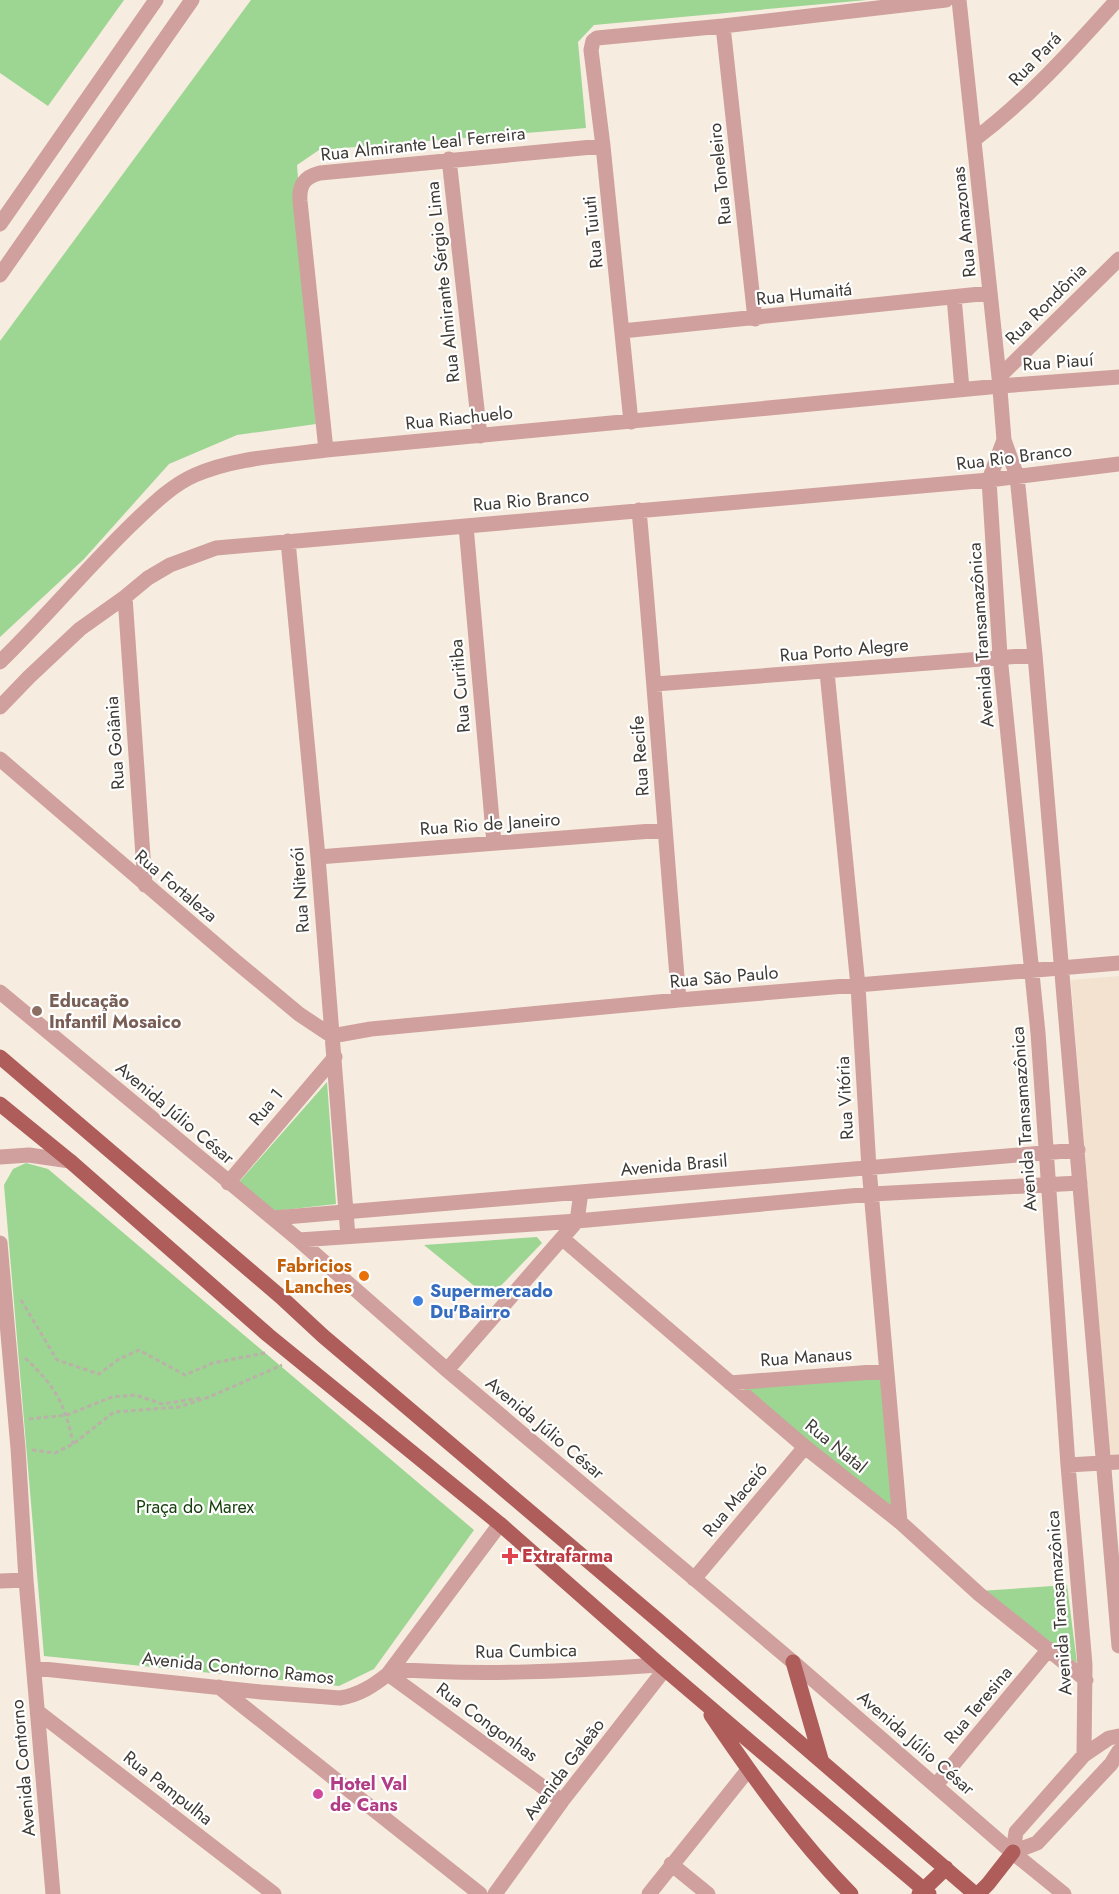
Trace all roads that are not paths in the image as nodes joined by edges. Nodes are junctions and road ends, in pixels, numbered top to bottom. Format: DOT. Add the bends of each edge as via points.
graph roads {
  1 [pos="156,0"];
  2 [pos="192,0"];
  3 [pos="946,0"];
  4 [pos="959,0"];
  5 [pos="1117,0"];
  6 [pos="723,26"];
  7 [pos="975,139"];
  8 [pos="603,146"];
  9 [pos="449,159"];
  10 [pos="0,224"];
  11 [pos="1119,259"];
  12 [pos="0,275"];
  13 [pos="990,293"];
  14 [pos="954,297"];
  15 [pos="755,319"];
  16 [pos="622,331"];
  17 [pos="1119,377"];
  18 [pos="1000,382"];
  19 [pos="962,389"];
  20 [pos="631,422"];
  21 [pos="480,436"];
  22 [pos="1004,440"];
  23 [pos="326,450"];
  24 [pos="1119,464"];
  25 [pos="1017,476"];
  26 [pos="989,480"];
  27 [pos="639,510"];
  28 [pos="466,526"];
  29 [pos="288,541"];
  30 [pos="125,597"];
  31 [pos="1035,655"];
  32 [pos="1000,656"];
  33 [pos="0,662"];
  34 [pos="826,672"];
  35 [pos="655,684"];
  36 [pos="0,706"];
  37 [pos="0,759"];
  38 [pos="665,830"];
  39 [pos="494,843"];
  40 [pos="318,857"];
  41 [pos="145,885"];
  42 [pos="1119,963"];
  43 [pos="1062,968"];
  44 [pos="1032,970"];
  45 [pos="858,986"];
  46 [pos="0,992"];
  47 [pos="679,1000"];
  48 [pos="332,1036"];
  49 [pos="0,1057"];
  50 [pos="334,1057"];
  51 [pos="3,1111"];
  52 [pos="1078,1150"];
  53 [pos="1046,1152"];
  54 [pos="0,1157"];
  55 [pos="70,1161"];
  56 [pos="869,1168"];
  57 [pos="228,1183"];
  58 [pos="1080,1183"];
  59 [pos="1049,1185"];
  60 [pos="581,1192"];
  61 [pos="872,1194"];
  62 [pos="345,1211"];
  63 [pos="273,1218"];
  64 [pos="577,1221"];
  65 [pos="348,1237"];
  66 [pos="563,1239"];
  67 [pos="299,1240"];
  68 [pos="0,1243"];
  69 [pos="447,1370"];
  70 [pos="886,1371"];
  71 [pos="730,1383"];
  72 [pos="805,1447"];
  73 [pos="1103,1462"];
  74 [pos="1119,1462"];
  75 [pos="1068,1465"];
  76 [pos="900,1522"];
  77 [pos="500,1524"];
  78 [pos="694,1579"];
  79 [pos="26,1580"];
  80 [pos="0,1581"];
  81 [pos="1119,1646"];
  82 [pos="1049,1650"];
  83 [pos="793,1662"];
  84 [pos="663,1667"];
  85 [pos="34,1668"];
  86 [pos="390,1672"];
  87 [pos="1086,1680"];
  88 [pos="219,1687"];
  89 [pos="699,1697"];
  90 [pos="38,1712"];
  91 [pos="1119,1736"];
  92 [pos="1119,1751"];
  93 [pos="1084,1755"];
  94 [pos="821,1760"];
  95 [pos="748,1770"];
  96 [pos="936,1785"];
  97 [pos="562,1801"];
  98 [pos="1015,1853"];
  99 [pos="671,1864"];
  100 [pos="946,1868"];
  101 [pos="53,1888"];
  102 [pos="924,1893"];
  103 [pos="68,1894"];
  104 [pos="274,1894"];
  105 [pos="480,1894"];
  106 [pos="495,1894"];
  107 [pos="649,1894"];
  108 [pos="708,1894"];
  109 [pos="851,1894"];
  110 [pos="977,1894"];
  111 [pos="1064,1894"];
  1 -- 10 [label="street"];
  2 -- 12 [label="street"];
  3 -- 6 [label="street"];
  4 -- 7 [label="street, Rua Amazonas"];
  5 -- 7 [label="street, Rua Pará" via="1040,84"];
  6 -- 8 [label="street, Rua Tuiuti" via="594,39 591,47"];
  6 -- 15 [label="street, Rua Toneleiro"];
  7 -- 13 [label="street, Rua Amazonas"];
  8 -- 9 [label="street, Rua Almirante Leal Ferreira"];
  8 -- 16 [label="street, Rua Tuiuti"];
  9 -- 21 [label="street, Rua Almirante Sérgio Lima"];
  9 -- 23 [label="street, Rua Almirante Leal Ferreira" via="320,173 302,185 303,234"];
  11 -- 18 [label="street, Rua Rondônia"];
  13 -- 14 [label="street, Rua Humaitá"];
  13 -- 18 [label="street, Rua Amazonas"];
  14 -- 15 [label="street, Rua Humaitá"];
  14 -- 19 [label="street"];
  15 -- 16 [label="street, Rua Humaitá"];
  16 -- 20 [label="street, Rua Tuiuti"];
  17 -- 18 [label="street, Rua Piauí"];
  18 -- 19 [label="street, Rua Riachuelo"];
  18 -- 22 [label="street, Rua Amazonas"];
  19 -- 20 [label="street, Rua Riachuelo"];
  20 -- 21 [label="street, Rua Riachuelo"];
  21 -- 23 [label="street, Rua Riachuelo"];
  22 -- 25 [label="street, Rua Amazonas"];
  22 -- 26 [label="street, Rua Amazonas"];
  23 -- 33 [label="street, Rua Riachuelo" via="235,462 180,484 108,547"];
  24 -- 25 [label="street, Rua Rio Branco"];
  25 -- 26 [label="street, Rua Rio Branco"];
  25 -- 31 [label="street"];
  26 -- 27 [label="street, Rua Rio Branco"];
  26 -- 32 [label="street, Avenida Transamazônica"];
  27 -- 28 [label="street, Rua Rio Branco"];
  27 -- 35 [label="street, Rua Recife"];
  28 -- 29 [label="street, Rua Rio Branco"];
  28 -- 39 [label="street, Rua Curitiba"];
  29 -- 30 [label="street, Rua Rio Branco" via="216,548 194,555 148,578"];
  29 -- 40 [label="street, Rua Niterói"];
  30 -- 36 [label="street, Rua Rio Branco" via="80,629"];
  30 -- 41 [label="street, Rua Goiânia"];
  31 -- 32 [label="street, Rua Porto Alegre"];
  31 -- 43 [label="street"];
  32 -- 34 [label="street, Rua Porto Alegre"];
  32 -- 44 [label="street, Avenida Transamazônica"];
  34 -- 35 [label="street, Rua Porto Alegre"];
  34 -- 45 [label="street, Rua Vitória"];
  35 -- 38 [label="street, Rua Recife"];
  37 -- 41 [label="street, Rua Fortaleza"];
  38 -- 39 [label="street, Rua Rio de Janeiro"];
  38 -- 47 [label="street, Rua Recife"];
  39 -- 40 [label="street, Rua Rio de Janeiro"];
  40 -- 48 [label="street, Rua Niterói"];
  41 -- 48 [label="street, Rua Fortaleza" via="299,1014"];
  42 -- 43 [label="street, Rua São Paulo"];
  43 -- 44 [label="street, Rua São Paulo"];
  43 -- 52 [label="street"];
  44 -- 45 [label="street, Rua São Paulo"];
  44 -- 53 [label="street, Avenida Transamazônica"];
  45 -- 47 [label="street, Rua São Paulo"];
  45 -- 56 [label="street, Rua Vitória"];
  46 -- 57 [label="street, Avenida Júlio César"];
  47 -- 48 [label="street, Rua São Paulo"];
  48 -- 50 [label="street, Rua Niterói"];
  49 -- 94 [label="main road"];
  50 -- 57 [label="street, Rua 1"];
  50 -- 62 [label="street, Rua Niterói"];
  51 -- 55 [label="main road"];
  52 -- 53 [label="street, Avenida Brasil"];
  52 -- 58 [label="street"];
  53 -- 56 [label="street, Avenida Brasil"];
  53 -- 59 [label="street, Avenida Transamazônica"];
  54 -- 55 [label="street" via="29,1155"];
  55 -- 77 [label="main road" via="291,1354"];
  56 -- 60 [label="street, Avenida Brasil"];
  56 -- 61 [label="street, Rua Vitória"];
  57 -- 63 [label="street, Avenida Júlio César"];
  58 -- 59 [label="street"];
  58 -- 73 [label="street"];
  59 -- 61 [label="street"];
  59 -- 75 [label="street, Avenida Transamazônica"];
  60 -- 62 [label="street, Avenida Brasil"];
  60 -- 64 [label="street"];
  61 -- 64 [label="street"];
  61 -- 70 [label="street, Rua Vitória"];
  62 -- 63 [label="street, Avenida Brasil"];
  62 -- 65 [label="street, Rua Niterói"];
  63 -- 67 [label="street, Avenida Júlio César"];
  64 -- 65 [label="street"];
  64 -- 66 [label="street"];
  65 -- 67 [label="street"];
  66 -- 69 [label="street"];
  66 -- 71 [label="street, Rua Natal"];
  67 -- 69 [label="street, Avenida Júlio César"];
  68 -- 79 [label="street, Avenida Contorno"];
  69 -- 78 [label="street, Avenida Júlio César"];
  70 -- 71 [label="street, Rua Manaus"];
  70 -- 76 [label="street, Rua Vitória"];
  71 -- 72 [label="street, Rua Natal"];
  72 -- 76 [label="street, Rua Natal"];
  72 -- 78 [label="street, Rua Maceió"];
  73 -- 74 [label="street"];
  73 -- 75 [label="street"];
  73 -- 81 [label="street"];
  75 -- 87 [label="street, Avenida Transamazônica"];
  76 -- 82 [label="street, Rua Natal"];
  77 -- 84 [label="main road"];
  77 -- 86 [label="street, Avenida Contorno Ramos"];
  78 -- 83 [label="street, Avenida Júlio César"];
  79 -- 80 [label="street"];
  79 -- 85 [label="street, Avenida Contorno"];
  82 -- 87 [label="street, Rua Natal"];
  82 -- 96 [label="street, Rua Teresina"];
  83 -- 94 [label="main road"];
  83 -- 96 [label="street, Avenida Júlio César"];
  84 -- 86 [label="street, Rua Cumbica"];
  84 -- 89 [label="main road"];
  84 -- 97 [label="street, Avenida Galeão"];
  85 -- 88 [label="street, Avenida Contorno Ramos"];
  85 -- 90 [label="street, Avenida Contorno"];
  86 -- 88 [label="street, Avenida Contorno Ramos" via="369,1688 340,1698"];
  86 -- 97 [label="street, Rua Congonhas"];
  87 -- 93 [label="street, Avenida Transamazônica"];
  88 -- 105 [label="street"];
  89 -- 95 [label="main road"];
  89 -- 102 [label="main road"];
  90 -- 101 [label="street, Avenida Contorno"];
  90 -- 104 [label="street, Rua Pampulha"];
  91 -- 93 [label="street" via="1109,1738"];
  92 -- 98 [label="street" via="1036,1843"];
  93 -- 98 [label="street" via="1016,1832"];
  94 -- 100 [label="main road"];
  95 -- 99 [label="street"];
  95 -- 109 [label="main road"];
  96 -- 98 [label="street, Avenida Júlio César"];
  97 -- 106 [label="street, Avenida Galeão"];
  98 -- 110 [label="main road"];
  98 -- 111 [label="street, Avenida Júlio César"];
  99 -- 107 [label="street"];
  99 -- 108 [label="street"];
  100 -- 102 [label="main road"];
  100 -- 110 [label="main road"];
  101 -- 103 [label="street"];
}
